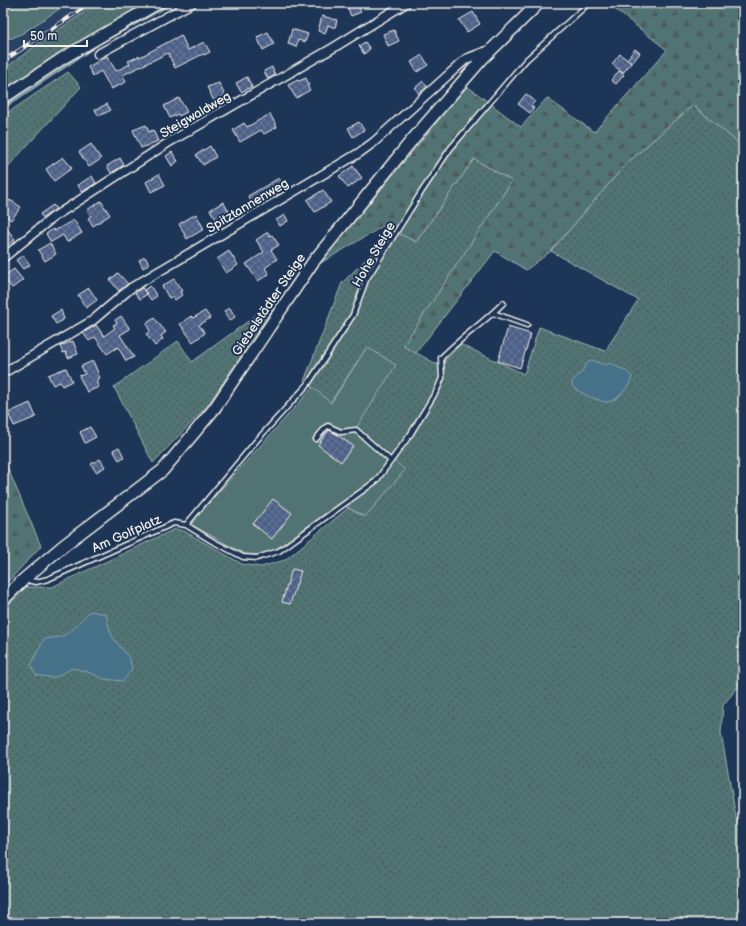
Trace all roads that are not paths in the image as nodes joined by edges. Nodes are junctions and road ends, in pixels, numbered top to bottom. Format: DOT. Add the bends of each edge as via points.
graph roads {
  1 [pos="158,3"];
  2 [pos="192,3"];
  3 [pos="406,3"];
  4 [pos="539,3"];
  5 [pos="589,3"];
  6 [pos="493,48"];
  7 [pos="98,54"];
  8 [pos="3,98"];
  9 [pos="3,258"];
  10 [pos="503,303"];
  11 [pos="493,313"];
  12 [pos="527,325"];
  13 [pos="3,373"];
  14 [pos="316,439"];
  15 [pos="391,461"];
  16 [pos="186,525"];
  17 [pos="24,579"];
  18 [pos="3,600"];
  1 -- 8 [label="main road" via="63,58"];
  2 -- 7 [label="street"];
  3 -- 9 [label="street, Steigwaldweg" via="171,141 52,218"];
  4 -- 6 [label="main road, Giebelstädter Steige"];
  5 -- 16 [label="lane, Hohe Steige" via="526,60 450,149 366,280 353,315 308,384"];
  6 -- 13 [label="street, Spitztannenweg" via="466,59 359,153 131,288 92,321"];
  6 -- 17 [label="main road, Giebelstädter Steige" via="412,140 313,262 214,409 163,470"];
  10 -- 11 [label="lane"];
  11 -- 12 [label="lane"];
  11 -- 15 [label="lane" via="455,343 441,358 442,378 437,390"];
  14 -- 15 [label="lane" via="328,426 341,432 356,430"];
  15 -- 16 [label="lane" via="376,481 279,551 257,558 243,557"];
  16 -- 17 [label="lane, Am Golfplatz" via="174,523 48,579 36,582"];
  17 -- 18 [label="main road, Giebelstädter Steige"];
}
